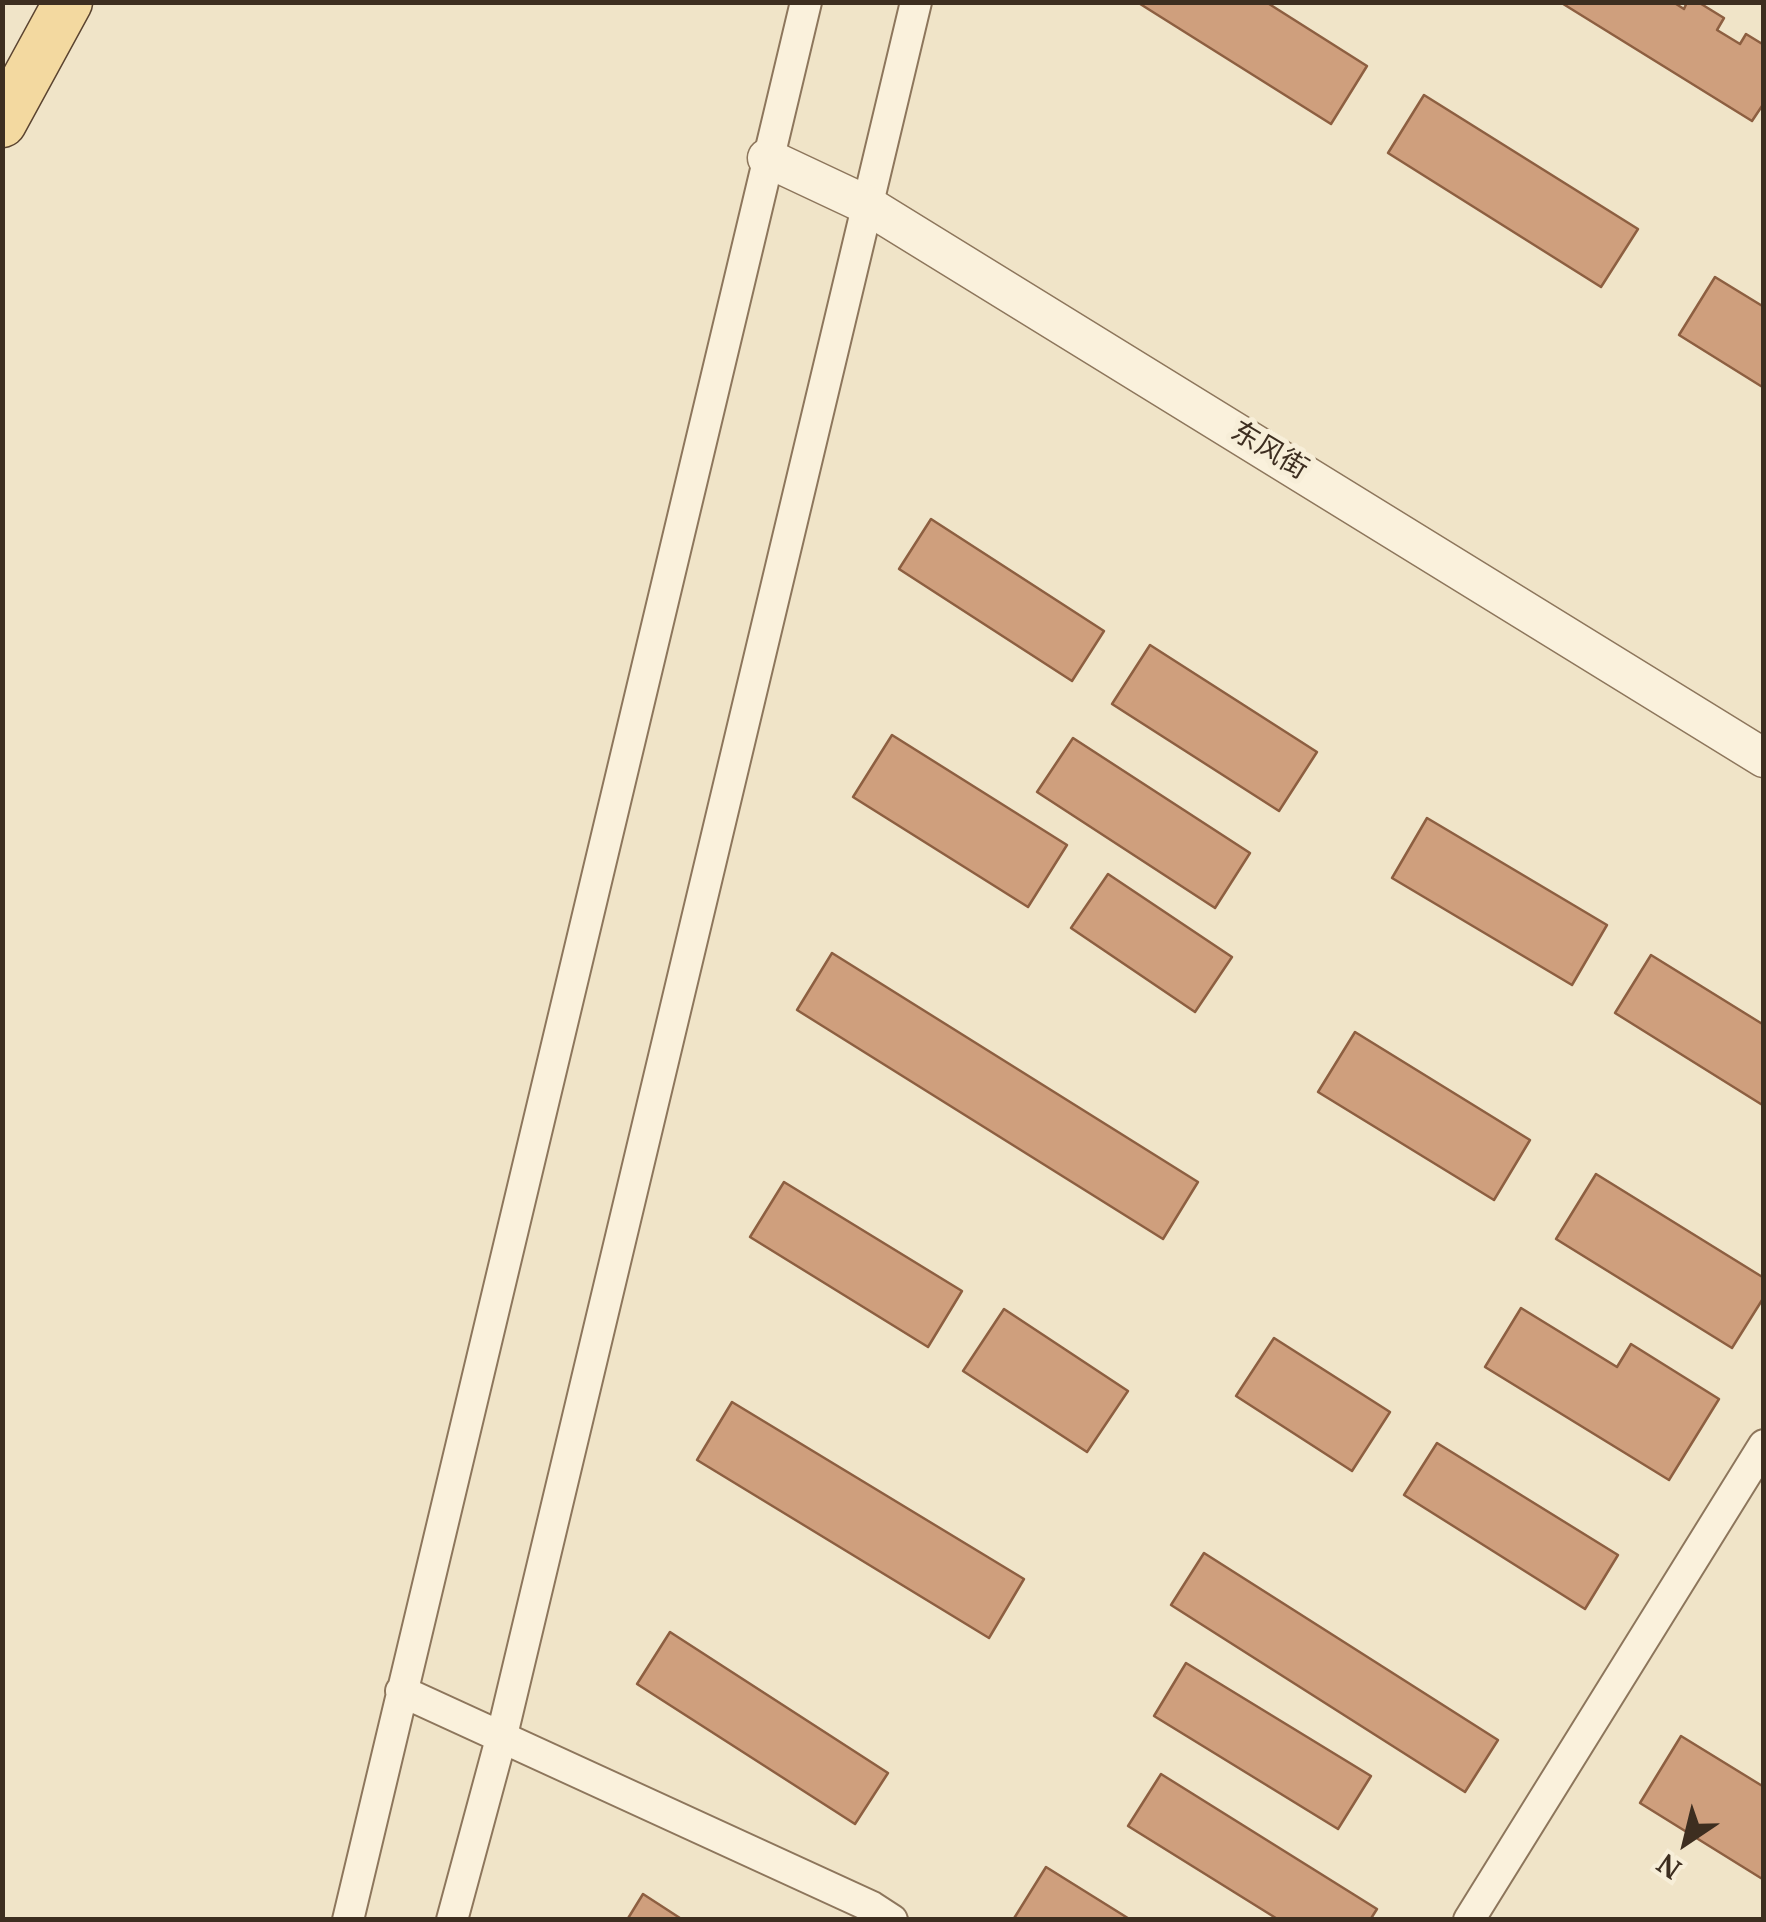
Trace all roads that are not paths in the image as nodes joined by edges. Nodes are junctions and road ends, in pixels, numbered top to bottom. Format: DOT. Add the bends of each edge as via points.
graph roads {
  1 [pos="68,2"];
  2 [pos="806,2"];
  3 [pos="916,2"];
  4 [pos="2,123"];
  5 [pos="767,158"];
  6 [pos="867,205"];
  7 [pos="1764,758"];
  8 [pos="1764,1445"];
  9 [pos="402,1690"];
  10 [pos="502,1735"];
  11 [pos="348,1920"];
  12 [pos="452,1920"];
  13 [pos="892,1920"];
  14 [pos="1469,1920"];
  1 -- 4 [label="main road"];
  2 -- 5 [label="street"];
  3 -- 6 [label="street"];
  5 -- 6 [label="street, 东风街"];
  5 -- 9 [label="street"];
  6 -- 7 [label="street, 东风街"];
  6 -- 10 [label="street"];
  8 -- 14 [label="street"];
  9 -- 10 [label="street"];
  9 -- 11 [label="street"];
  10 -- 12 [label="street"];
  10 -- 13 [label="street"];
}
